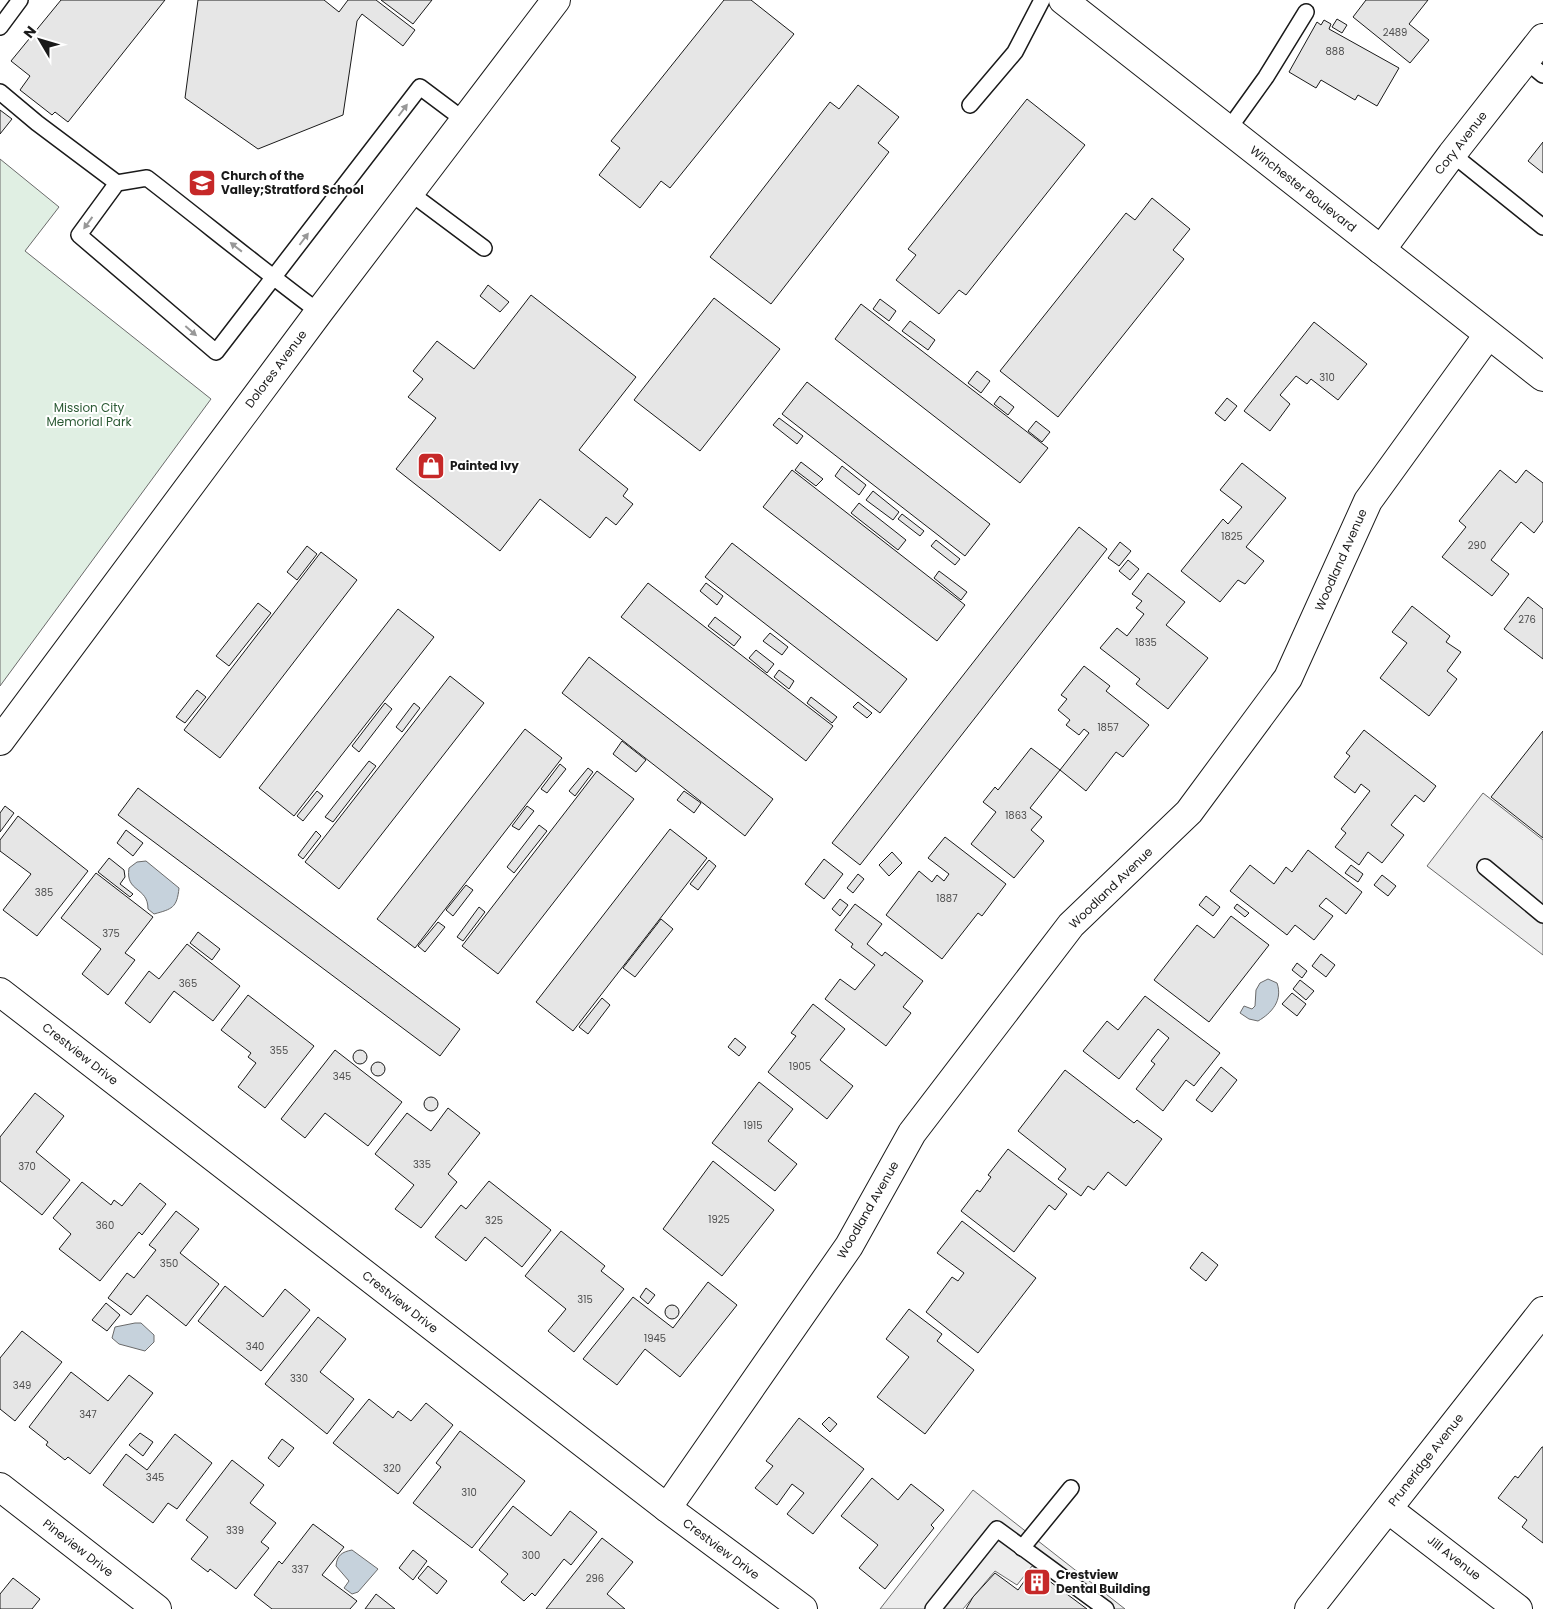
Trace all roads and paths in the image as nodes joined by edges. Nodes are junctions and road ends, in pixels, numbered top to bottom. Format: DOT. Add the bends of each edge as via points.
graph roads {
  1 [pos="20,0"];
  2 [pos="556,0"];
  3 [pos="1042,0"];
  4 [pos="1062,0"];
  5 [pos="1306,12"];
  6 [pos="0,28"];
  7 [pos="1543,38"];
  8 [pos="1534,67"];
  9 [pos="0,92"];
  10 [pos="970,105"];
  11 [pos="464,120"];
  12 [pos="1228,130"];
  13 [pos="1452,154"];
  14 [pos="116,183"];
  15 [pos="409,192"];
  16 [pos="1543,228"];
  17 [pos="484,248"];
  18 [pos="1381,250"];
  19 [pos="274,277"];
  20 [pos="318,312"];
  21 [pos="1488,335"];
  22 [pos="1543,377"];
  23 [pos="0,741"];
  24 [pos="1485,867"];
  25 [pos="1543,915"];
  26 [pos="0,992"];
  27 [pos="1543,1311"];
  28 [pos="0,1487"];
  29 [pos="1071,1488"];
  30 [pos="667,1508"];
  31 [pos="1388,1509"];
  32 [pos="1022,1548"];
  33 [pos="156,1609"];
  34 [pos="803,1609"];
  35 [pos="933,1609"];
  36 [pos="1106,1609"];
  37 [pos="1309,1609"];
  38 [pos="1518,1609"];
  1 -- 6 [label="lane"];
  2 -- 11 [label="street, Dolores Avenue"];
  3 -- 10 [label="lane" via="1015,52"];
  4 -- 12 [label="street, Winchester Boulevard"];
  5 -- 12 [label="lane"];
  7 -- 8 [label="street, Cory Avenue"];
  8 -- 13 [label="street, Cory Avenue"];
  9 -- 14 [label="lane"];
  11 -- 15 [label="street, Dolores Avenue"];
  19 -- 11 [label="lane, one-way" via="420,87"];
  12 -- 18 [label="street, Winchester Boulevard"];
  13 -- 16 [label="lane"];
  13 -- 18 [label="street, Cory Avenue"];
  19 -- 14 [label="lane, one-way" via="147,178"];
  14 -- 19 [label="lane, one-way" via="79,235 216,352"];
  15 -- 17 [label="lane"];
  15 -- 20 [label="street, Dolores Avenue"];
  18 -- 21 [label="street, Winchester Boulevard"];
  19 -- 20 [label="lane"];
  20 -- 23 [label="street, Dolores Avenue"];
  21 -- 22 [label="street, Winchester Boulevard"];
  21 -- 30 [label="street, Woodland Avenue" via="1368,501 1288,678 1189,812 1071,925 912,1133 849,1246"];
  24 -- 25 [label="lane"];
  26 -- 30 [label="street, Crestview Drive"];
  27 -- 31 [label="street, Pruneridge Avenue"];
  28 -- 33 [label="street, Pineview Drive"];
  29 -- 32 [label="lane"];
  30 -- 34 [label="street, Crestview Drive"];
  31 -- 37 [label="street, Pruneridge Avenue"];
  31 -- 38 [label="street, Jill Avenue"];
  32 -- 35 [label="lane" via="997,1529"];
  32 -- 36 [label="lane"];
}
